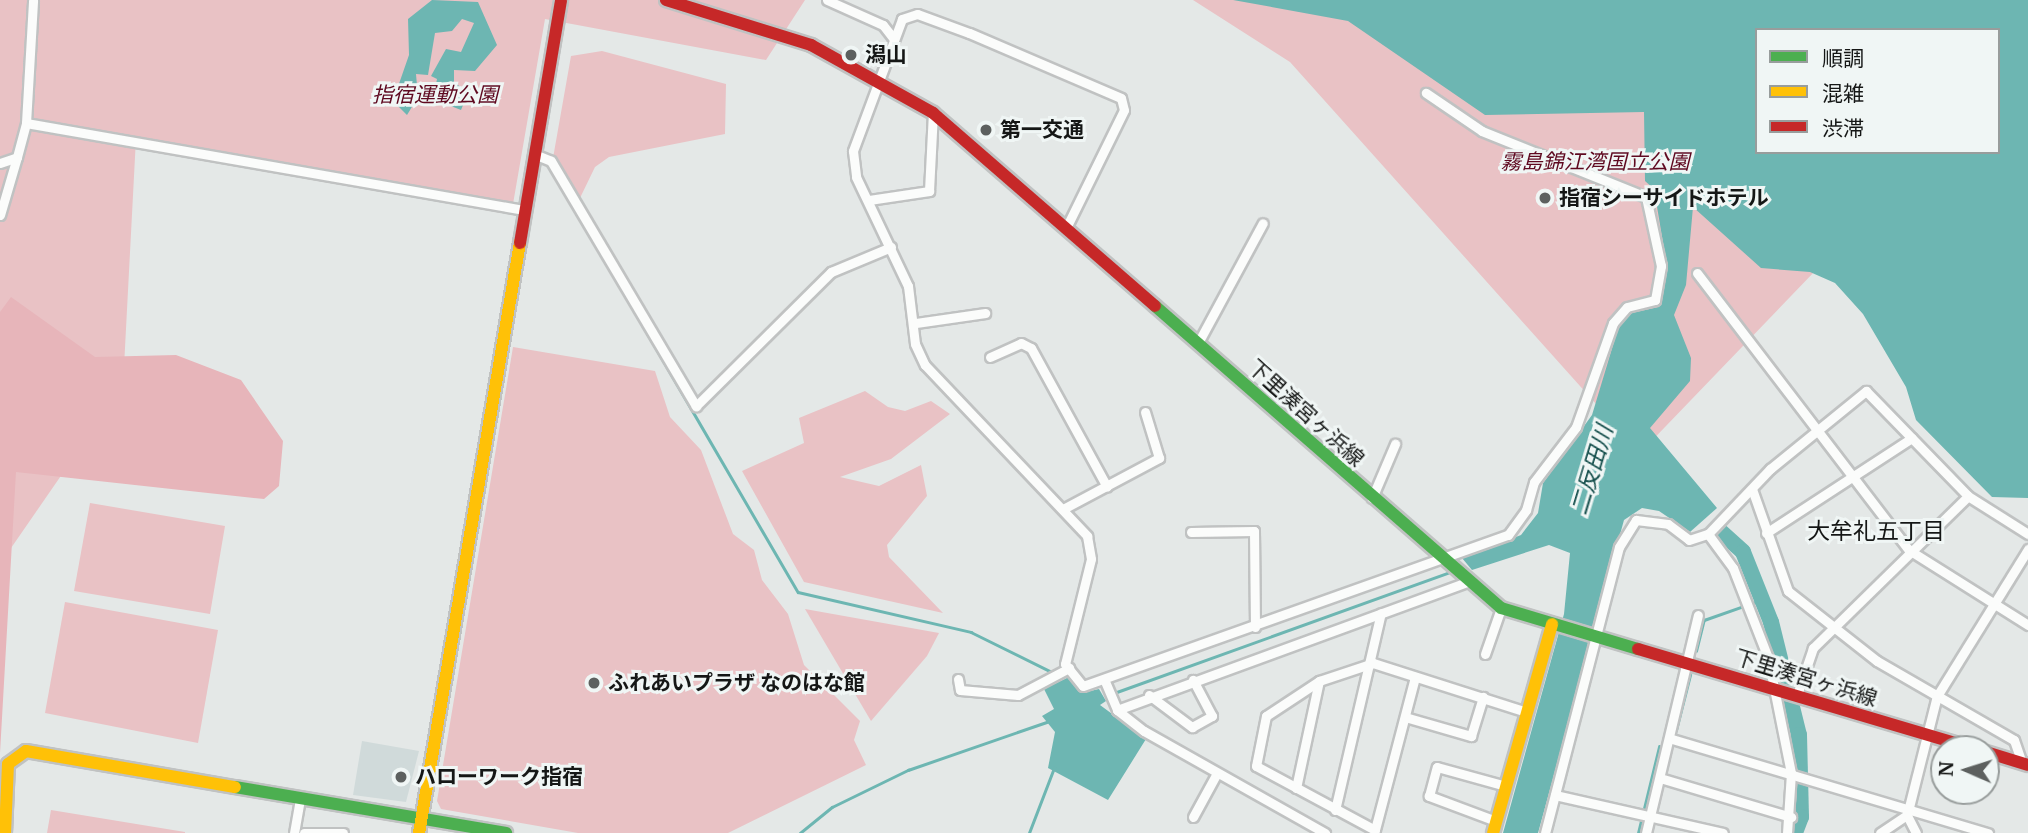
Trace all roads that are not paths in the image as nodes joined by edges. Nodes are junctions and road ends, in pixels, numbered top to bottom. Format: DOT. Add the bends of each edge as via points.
graph roads {
  1 [pos="33,0"];
  2 [pos="561,0"];
  3 [pos="666,0"];
  4 [pos="827,0"];
  5 [pos="892,38"];
  6 [pos="878,78"];
  7 [pos="1426,93"];
  8 [pos="933,113"];
  9 [pos="26,123"];
  10 [pos="534,154"];
  11 [pos="17,156"];
  12 [pos="0,163"];
  13 [pos="869,200"];
  14 [pos="524,210"];
  15 [pos="0,215"];
  16 [pos="1263,223"];
  17 [pos="1066,226"];
  18 [pos="891,247"];
  19 [pos="1697,273"];
  20 [pos="985,313"];
  21 [pos="916,323"];
  22 [pos="1198,343"];
  23 [pos="990,357"];
  24 [pos="1144,412"];
  25 [pos="1816,430"];
  26 [pos="1912,438"];
  27 [pos="1395,444"];
  28 [pos="1856,479"];
  29 [pos="1107,487"];
  30 [pos="1752,489"];
  31 [pos="1968,496"];
  32 [pos="1372,498"];
  33 [pos="1063,509"];
  34 [pos="1191,532"];
  35 [pos="1766,533"];
  36 [pos="1708,534"];
  37 [pos="2028,534"];
  38 [pos="2028,549"];
  39 [pos="1909,551"];
  40 [pos="1443,560"];
  41 [pos="1466,583"];
  42 [pos="1994,606"];
  43 [pos="1501,608"];
  44 [pos="1381,613"];
  45 [pos="1698,615"];
  46 [pos="1552,624"];
  47 [pos="1834,625"];
  48 [pos="2028,625"];
  49 [pos="1255,627"];
  50 [pos="1597,636"];
  51 [pos="1485,654"];
  52 [pos="1687,661"];
  53 [pos="1373,663"];
  54 [pos="1069,668"];
  55 [pos="1415,677"];
  56 [pos="957,679"];
  57 [pos="1193,680"];
  58 [pos="1105,681"];
  59 [pos="1319,681"];
  60 [pos="1774,688"];
  61 [pos="1795,694"];
  62 [pos="1149,695"];
  63 [pos="1937,696"];
  64 [pos="1483,697"];
  65 [pos="1115,706"];
  66 [pos="1527,712"];
  67 [pos="1405,717"];
  68 [pos="1928,735"];
  69 [pos="1672,738"];
  70 [pos="2028,750"];
  71 [pos="2000,757"];
  72 [pos="2026,765"];
  73 [pos="1217,773"];
  74 [pos="1791,773"];
  75 [pos="1660,778"];
  76 [pos="1506,786"];
  77 [pos="1296,788"];
  78 [pos="1555,795"];
  79 [pos="300,798"];
  80 [pos="1335,810"];
  81 [pos="1907,812"];
  82 [pos="1645,816"];
  83 [pos="1192,817"];
  84 [pos="1791,817"];
  85 [pos="421,819"];
  86 [pos="1495,827"];
  87 [pos="486,831"];
  88 [pos="5,833"];
  89 [pos="294,833"];
  90 [pos="304,833"];
  91 [pos="343,833"];
  92 [pos="419,833"];
  93 [pos="506,833"];
  94 [pos="1325,833"];
  95 [pos="1545,833"];
  96 [pos="1646,833"];
  97 [pos="1723,833"];
  98 [pos="1787,833"];
  99 [pos="1880,833"];
  100 [pos="1916,833"];
  101 [pos="1988,833"];
  1 -- 9 [label="street"];
  2 -- 10 [label="street"];
  3 -- 6 [label="street, 下里湊宮ヶ浜線" via="782,33"];
  4 -- 5 [label="street" via="883,25"];
  5 -- 6 [label="street"];
  5 -- 17 [label="street" via="902,19 917,15 1121,98 1124,110"];
  6 -- 8 [label="street, 下里湊宮ヶ浜線"];
  6 -- 13 [label="street" via="853,151 856,177"];
  7 -- 40 [label="street" via="1482,131 1646,197 1661,266 1655,300 1626,307 1613,323 1580,419 1534,482 1517,526"];
  8 -- 13 [label="street" via="929,191"];
  8 -- 17 [label="street, 下里湊宮ヶ浜線"];
  9 -- 11 [label="street"];
  9 -- 14 [label="street"];
  10 -- 14 [label="street"];
  10 -- 18 [label="street" via="551,161 696,406 831,272"];
  11 -- 12 [label="street"];
  11 -- 15 [label="street"];
  13 -- 18 [label="street"];
  14 -- 85 [label="street"];
  16 -- 22 [label="street"];
  17 -- 22 [label="street, 下里湊宮ヶ浜線"];
  18 -- 21 [label="street"];
  19 -- 25 [label="street"];
  20 -- 21 [label="street"];
  21 -- 33 [label="street" via="915,344 925,365"];
  22 -- 32 [label="street, 下里湊宮ヶ浜線"];
  23 -- 29 [label="street" via="1021,343 1031,348"];
  24 -- 29 [label="street" via="1159,458"];
  25 -- 26 [label="street" via="1866,391"];
  25 -- 28 [label="street"];
  25 -- 30 [label="street"];
  26 -- 28 [label="street"];
  26 -- 31 [label="street"];
  27 -- 32 [label="street"];
  28 -- 35 [label="street"];
  28 -- 39 [label="street"];
  29 -- 33 [label="street"];
  30 -- 35 [label="street"];
  30 -- 36 [label="street"];
  31 -- 37 [label="street"];
  31 -- 39 [label="street"];
  32 -- 40 [label="street, 下里湊宮ヶ浜線"];
  33 -- 54 [label="street" via="1090,547"];
  34 -- 49 [label="street" via="1254,531"];
  35 -- 47 [label="street" via="1788,591"];
  36 -- 50 [label="street" via="1689,540 1668,524 1636,520 1619,547"];
  36 -- 60 [label="street" via="1725,552 1747,600"];
  38 -- 42 [label="street"];
  39 -- 42 [label="street"];
  39 -- 47 [label="street"];
  40 -- 41 [label="street, 下里湊宮ヶ浜線"];
  40 -- 49 [label="street"];
  41 -- 43 [label="street, 下里湊宮ヶ浜線"];
  41 -- 44 [label="street"];
  42 -- 48 [label="street"];
  42 -- 63 [label="street"];
  43 -- 46 [label="street, 下里湊宮ヶ浜線"];
  43 -- 51 [label="street"];
  44 -- 53 [label="street"];
  44 -- 57 [label="street"];
  45 -- 52 [label="street"];
  46 -- 50 [label="street, 下里湊宮ヶ浜線"];
  46 -- 66 [label="street"];
  47 -- 61 [label="street" via="1813,648"];
  47 -- 63 [label="street" via="1877,661"];
  49 -- 58 [label="street"];
  50 -- 52 [label="street, 下里湊宮ヶ浜線"];
  50 -- 78 [label="street"];
  52 -- 60 [label="street, 下里湊宮ヶ浜線"];
  52 -- 69 [label="street" via="1668,729"];
  53 -- 55 [label="street"];
  53 -- 59 [label="street"];
  53 -- 80 [label="street"];
  54 -- 56 [label="street" via="1018,695 960,690"];
  54 -- 58 [label="street" via="1083,687"];
  55 -- 64 [label="street"];
  55 -- 67 [label="street"];
  57 -- 62 [label="street"];
  57 -- 62 [label="street" via="1212,716 1192,727"];
  58 -- 65 [label="street"];
  59 -- 77 [label="street"];
  59 -- 77 [label="street" via="1266,716 1256,766"];
  60 -- 61 [label="street, 下里湊宮ヶ浜線"];
  60 -- 74 [label="street"];
  61 -- 68 [label="street, 下里湊宮ヶ浜線"];
  62 -- 65 [label="street"];
  63 -- 68 [label="street"];
  63 -- 72 [label="street" via="2014,740"];
  64 -- 66 [label="street"];
  64 -- 67 [label="street" via="1471,736"];
  65 -- 73 [label="street"];
  66 -- 76 [label="street"];
  67 -- 80 [label="street" via="1379,826 1375,830"];
  68 -- 81 [label="street"];
  69 -- 74 [label="street"];
  69 -- 75 [label="street"];
  70 -- 72 [label="street"];
  71 -- 72 [label="street"];
  73 -- 83 [label="street"];
  73 -- 94 [label="street"];
  74 -- 81 [label="street"];
  74 -- 84 [label="street"];
  75 -- 82 [label="street"];
  75 -- 84 [label="street"];
  76 -- 86 [label="street"];
  76 -- 86 [label="street" via="1437,766 1429,796"];
  77 -- 80 [label="street"];
  78 -- 82 [label="street"];
  78 -- 95 [label="street"];
  79 -- 85 [label="street"];
  79 -- 88 [label="street" via="20,751 8,764"];
  79 -- 89 [label="street"];
  81 -- 99 [label="street"];
  81 -- 100 [label="street"];
  81 -- 101 [label="street"];
  82 -- 96 [label="street"];
  82 -- 97 [label="street"];
  84 -- 98 [label="street"];
  85 -- 87 [label="street"];
  85 -- 92 [label="street"];
  87 -- 93 [label="street"];
  90 -- 91 [label="street"];
}
